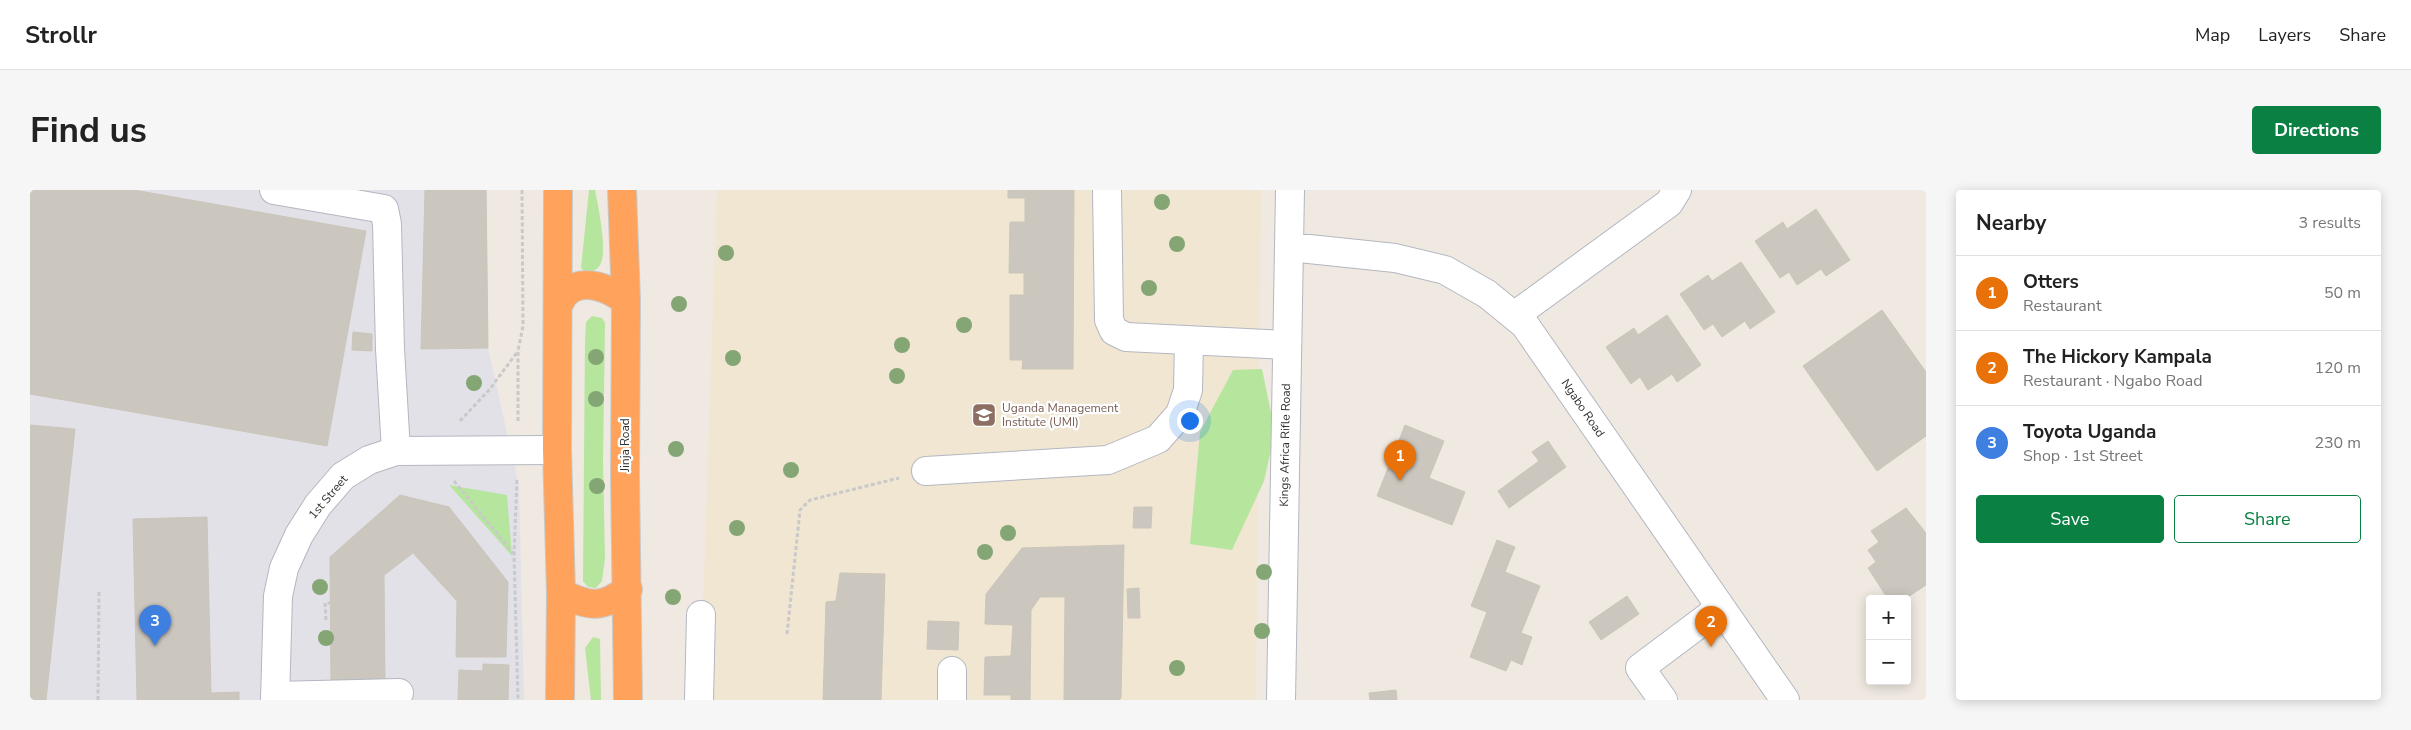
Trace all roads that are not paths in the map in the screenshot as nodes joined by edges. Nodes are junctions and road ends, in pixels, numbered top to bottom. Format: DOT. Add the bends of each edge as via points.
graph roads {
  1 [pos="274,190"];
  2 [pos="558,190"];
  3 [pos="622,190"];
  4 [pos="1107,190"];
  5 [pos="1290,190"];
  6 [pos="1677,190"];
  7 [pos="385,199"];
  8 [pos="1290,247"];
  9 [pos="626,301"];
  10 [pos="558,306"];
  11 [pos="1514,316"];
  12 [pos="1189,341"];
  13 [pos="1287,345"];
  14 [pos="396,450"];
  15 [pos="557,450"];
  16 [pos="926,471"];
  17 [pos="628,589"];
  18 [pos="561,593"];
  19 [pos="1720,608"];
  20 [pos="701,615"];
  21 [pos="952,671"];
  22 [pos="399,693"];
  23 [pos="275,698"];
  24 [pos="560,700"];
  25 [pos="628,700"];
  26 [pos="699,700"];
  27 [pos="952,700"];
  28 [pos="1281,700"];
  29 [pos="1663,700"];
  30 [pos="1785,700"];
  1 -- 7 [label="street"];
  2 -- 10 [label="highway"];
  3 -- 9 [label="highway, Jinja Road"];
  4 -- 12 [label="street" via="1109,320 1114,331 1126,337"];
  5 -- 8 [label="street, Kings Africa Rifle Road"];
  6 -- 11 [label="street" via="1669,203"];
  7 -- 14 [label="street"];
  8 -- 11 [label="street, Ngabo Road" via="1395,258 1445,270 1487,294"];
  8 -- 13 [label="street, Kings Africa Rifle Road"];
  9 -- 10 [label="highway" via="614,291 582,285 567,292"];
  9 -- 17 [label="highway, Jinja Road"];
  10 -- 15 [label="highway"];
  11 -- 19 [label="street, Ngabo Road" via="1525,325 1561,375"];
  12 -- 13 [label="street"];
  12 -- 16 [label="street" via="1188,390 1180,414 1158,440 1108,460"];
  13 -- 28 [label="street, Kings Africa Rifle Road"];
  14 -- 15 [label="street, 1st Street"];
  14 -- 23 [label="street, 1st Street" via="369,460 343,476 299,535 284,568 278,596"];
  15 -- 18 [label="highway"];
  17 -- 18 [label="highway" via="613,601 588,604"];
  17 -- 25 [label="highway, Jinja Road"];
  18 -- 24 [label="highway"];
  19 -- 29 [label="street" via="1640,668"];
  19 -- 30 [label="street, Ngabo Road"];
  20 -- 26 [label="street"];
  21 -- 27 [label="street"];
  22 -- 23 [label="street"];
}
